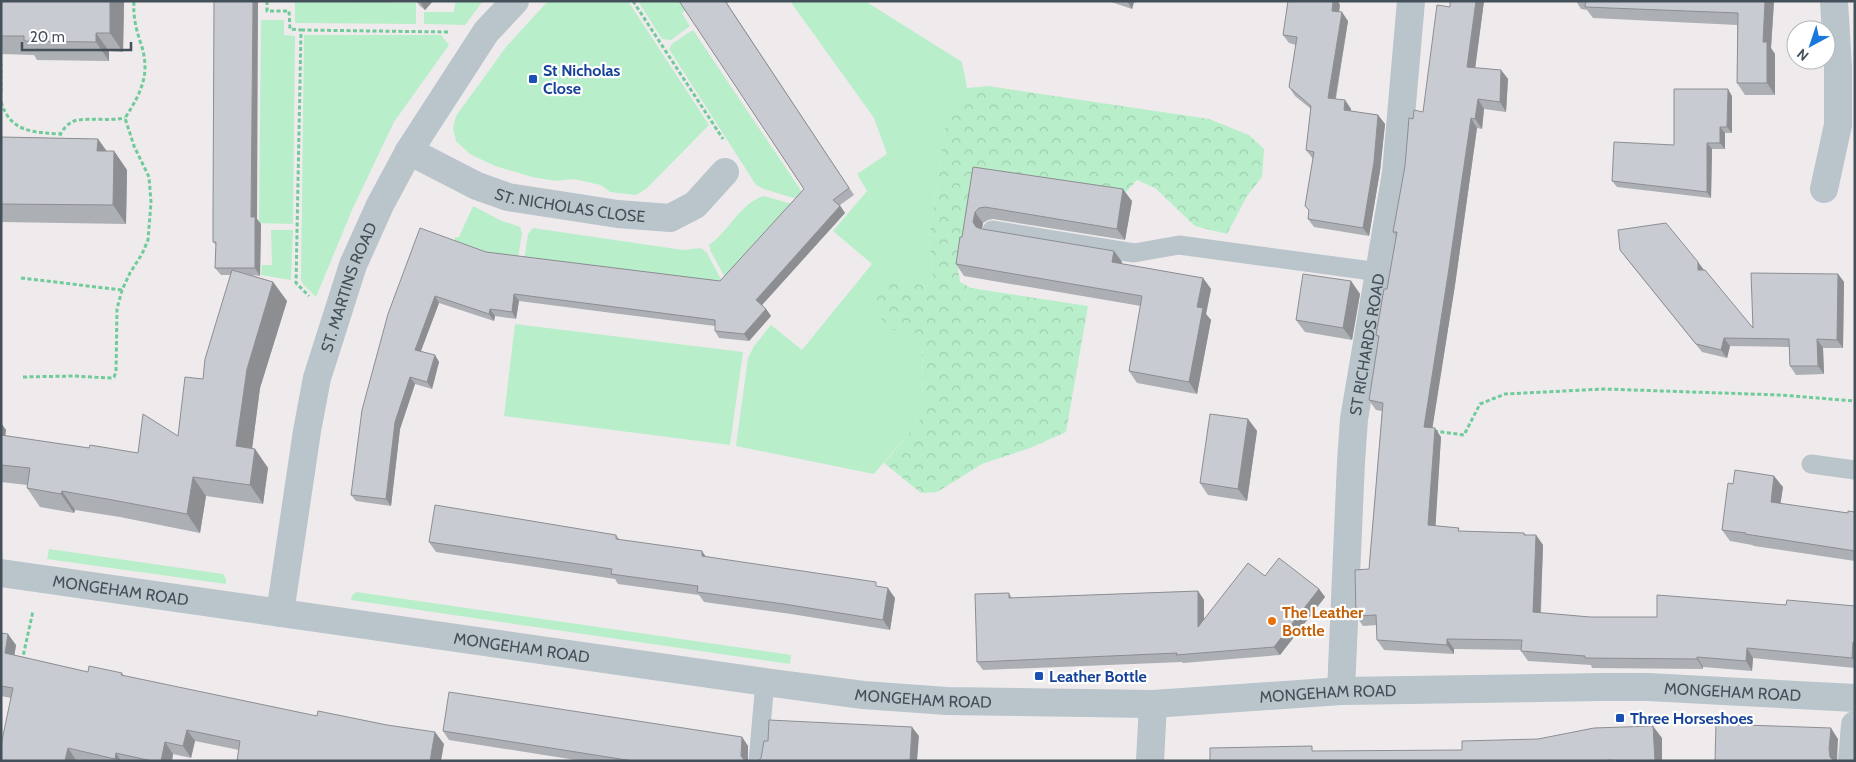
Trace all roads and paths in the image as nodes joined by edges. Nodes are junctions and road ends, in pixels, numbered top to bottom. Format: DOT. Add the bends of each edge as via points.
graph roads {
  1 [pos="134,1"];
  2 [pos="267,1"];
  3 [pos="515,1"];
  4 [pos="632,1"];
  5 [pos="1411,1"];
  6 [pos="1834,1"];
  7 [pos="301,30"];
  8 [pos="486,32"];
  9 [pos="1,63"];
  10 [pos="1,92"];
  11 [pos="1,102"];
  12 [pos="125,118"];
  13 [pos="61,134"];
  14 [pos="726,144"];
  15 [pos="58,147"];
  16 [pos="409,151"];
  17 [pos="726,172"];
  18 [pos="1824,189"];
  19 [pos="992,230"];
  20 [pos="1379,272"];
  21 [pos="21,278"];
  22 [pos="122,290"];
  23 [pos="334,321"];
  24 [pos="23,377"];
  25 [pos="1855,401"];
  26 [pos="1427,430"];
  27 [pos="1811,464"];
  28 [pos="1855,470"];
  29 [pos="1,573"];
  30 [pos="40,579"];
  31 [pos="280,613"];
  32 [pos="21,662"];
  33 [pos="765,682"];
  34 [pos="1341,692"];
  35 [pos="1855,698"];
  36 [pos="1153,704"];
  37 [pos="1855,725"];
  38 [pos="758,761"];
  39 [pos="1150,761"];
  40 [pos="1852,761"];
  1 -- 12 [label="path" via="133,15 145,58 145,72 143,86"];
  2 -- 7 [label="path" via="267,11 290,11 290,29"];
  3 -- 8 [label="street, ST. MARTINS ROAD"];
  4 -- 14 [label="path"];
  5 -- 20 [label="street, ST RICHARDS ROAD" via="1396,173"];
  6 -- 18 [label="street" via="1838,125"];
  7 -- 8 [label="path"];
  7 -- 23 [label="path" via="296,283"];
  8 -- 16 [label="street, ST. MARTINS ROAD"];
  9 -- 10 [label="path"];
  11 -- 13 [label="path" via="9,118 26,131"];
  12 -- 13 [label="path" via="77,120"];
  12 -- 22 [label="path" via="149,177 151,202 148,240"];
  13 -- 15 [label="path"];
  16 -- 17 [label="street, ST. NICHOLAS CLOSE" via="477,186 508,197 618,214 670,218 695,205"];
  16 -- 23 [label="street, ST. MARTINS ROAD" via="357,256"];
  19 -- 20 [label="lane" via="1134,253 1179,245"];
  20 -- 34 [label="street, ST RICHARDS ROAD" via="1354,419"];
  21 -- 22 [label="path"];
  22 -- 24 [label="path" via="117,309 114,376"];
  23 -- 31 [label="street, ST. MARTINS ROAD" via="317,378 307,431"];
  25 -- 26 [label="path" via="1780,395 1604,390 1505,394 1480,404 1464,435"];
  27 -- 28 [label="lane"];
  29 -- 30 [label="street, MONGEHAM ROAD"];
  30 -- 31 [label="street, MONGEHAM ROAD"];
  30 -- 32 [label="path"];
  31 -- 33 [label="street, MONGEHAM ROAD"];
  33 -- 36 [label="street, MONGEHAM ROAD" via="863,695 946,701"];
  33 -- 38 [label="lane"];
  34 -- 35 [label="street, MONGEHAM ROAD" via="1648,687"];
  34 -- 36 [label="street, MONGEHAM ROAD"];
  36 -- 39 [label="street"];
  37 -- 40 [label="street"];
}
